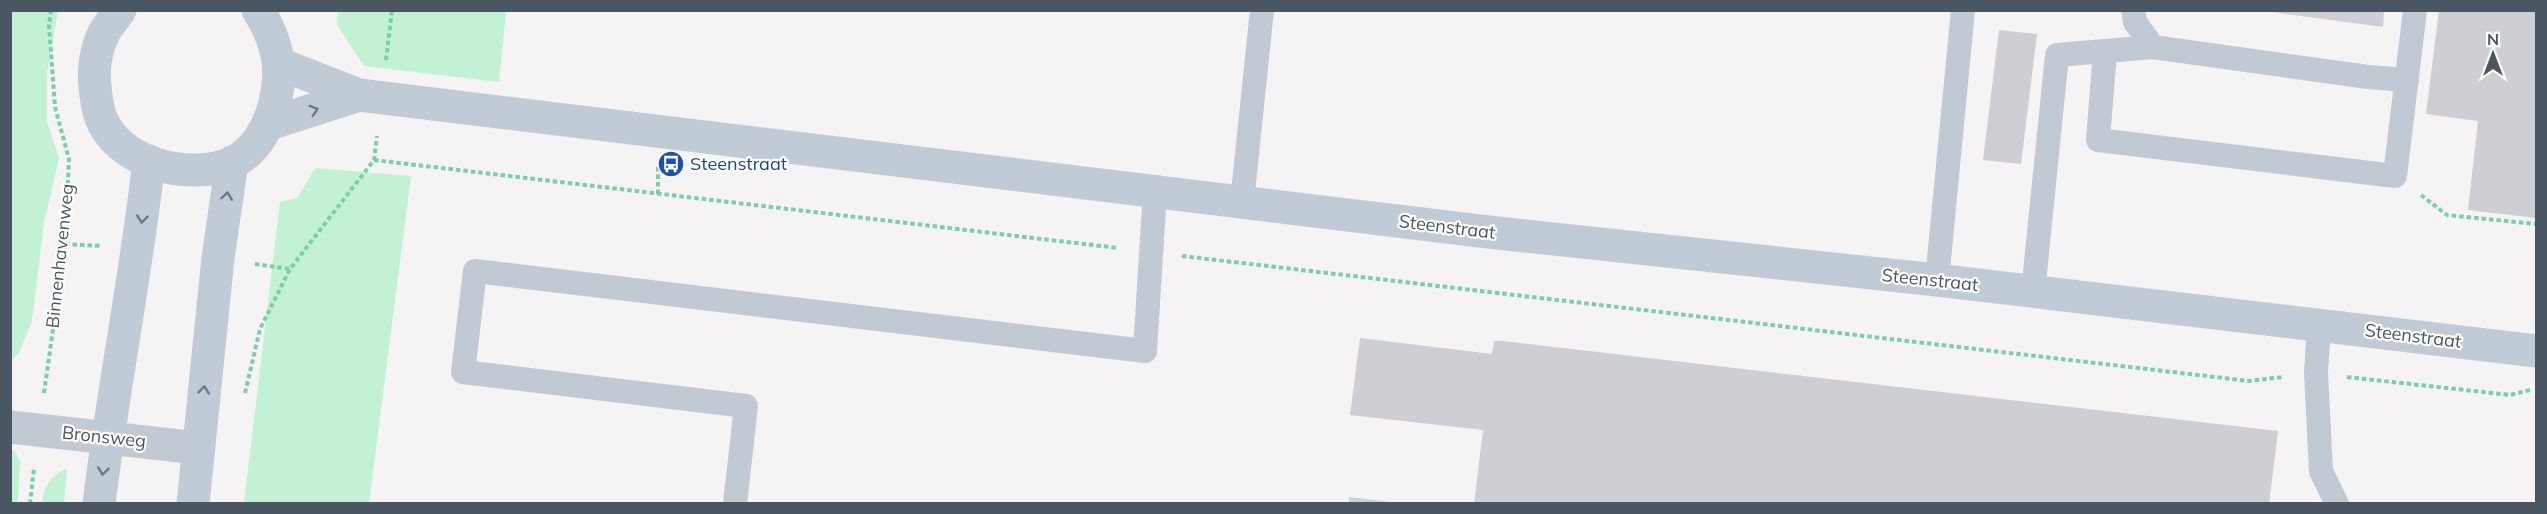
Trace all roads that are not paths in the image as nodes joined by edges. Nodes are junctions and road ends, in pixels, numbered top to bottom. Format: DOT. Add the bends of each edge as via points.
graph roads {
  1 [pos="120,10"];
  2 [pos="258,10"];
  3 [pos="1262,10"];
  4 [pos="1963,10"];
  5 [pos="2133,10"];
  6 [pos="2415,10"];
  7 [pos="2153,46"];
  8 [pos="2105,51"];
  9 [pos="280,64"];
  10 [pos="2406,80"];
  11 [pos="359,95"];
  12 [pos="269,124"];
  13 [pos="149,161"];
  14 [pos="232,162"];
  15 [pos="1155,191"];
  16 [pos="1242,202"];
  17 [pos="1937,280"];
  18 [pos="2033,292"];
  19 [pos="2319,325"];
  20 [pos="2536,351"];
  21 [pos="24,429"];
  22 [pos="107,438"];
  23 [pos="198,448"];
  24 [pos="99,504"];
  25 [pos="193,504"];
  26 [pos="735,504"];
  27 [pos="2337,504"];
  1 -- 13 [label="street" via="104,33 93,68 97,101 111,134 128,150"];
  2 -- 9 [label="street"];
  3 -- 16 [label="lane"];
  4 -- 17 [label="lane"];
  5 -- 7 [label="lane" via="2135,22"];
  6 -- 10 [label="lane"];
  7 -- 8 [label="lane"];
  7 -- 10 [label="lane"];
  8 -- 10 [label="lane" via="2098,140 2395,176"];
  8 -- 18 [label="lane" via="2057,55"];
  9 -- 11 [label="street, Steenstraat"];
  9 -- 12 [label="street" via="278,93"];
  12 -- 11 [label="street, Steenstraat, one-way"];
  11 -- 15 [label="street, Steenstraat"];
  12 -- 14 [label="street" via="257,141"];
  13 -- 14 [label="street" via="183,169"];
  13 -- 22 [label="street, one-way" via="139,249"];
  23 -- 14 [label="street, one-way"];
  15 -- 16 [label="street, Steenstraat"];
  15 -- 26 [label="lane" via="1145,351 475,271 463,372 746,406"];
  16 -- 17 [label="street, Steenstraat"];
  17 -- 18 [label="street, Steenstraat"];
  18 -- 19 [label="street, Steenstraat"];
  19 -- 20 [label="street, Steenstraat"];
  19 -- 27 [label="lane" via="2316,373 2321,471"];
  21 -- 22 [label="street, Bronsweg"];
  22 -- 23 [label="street, Bronsweg"];
  22 -- 24 [label="street, one-way"];
  23 -- 25 [label="street"];
}
